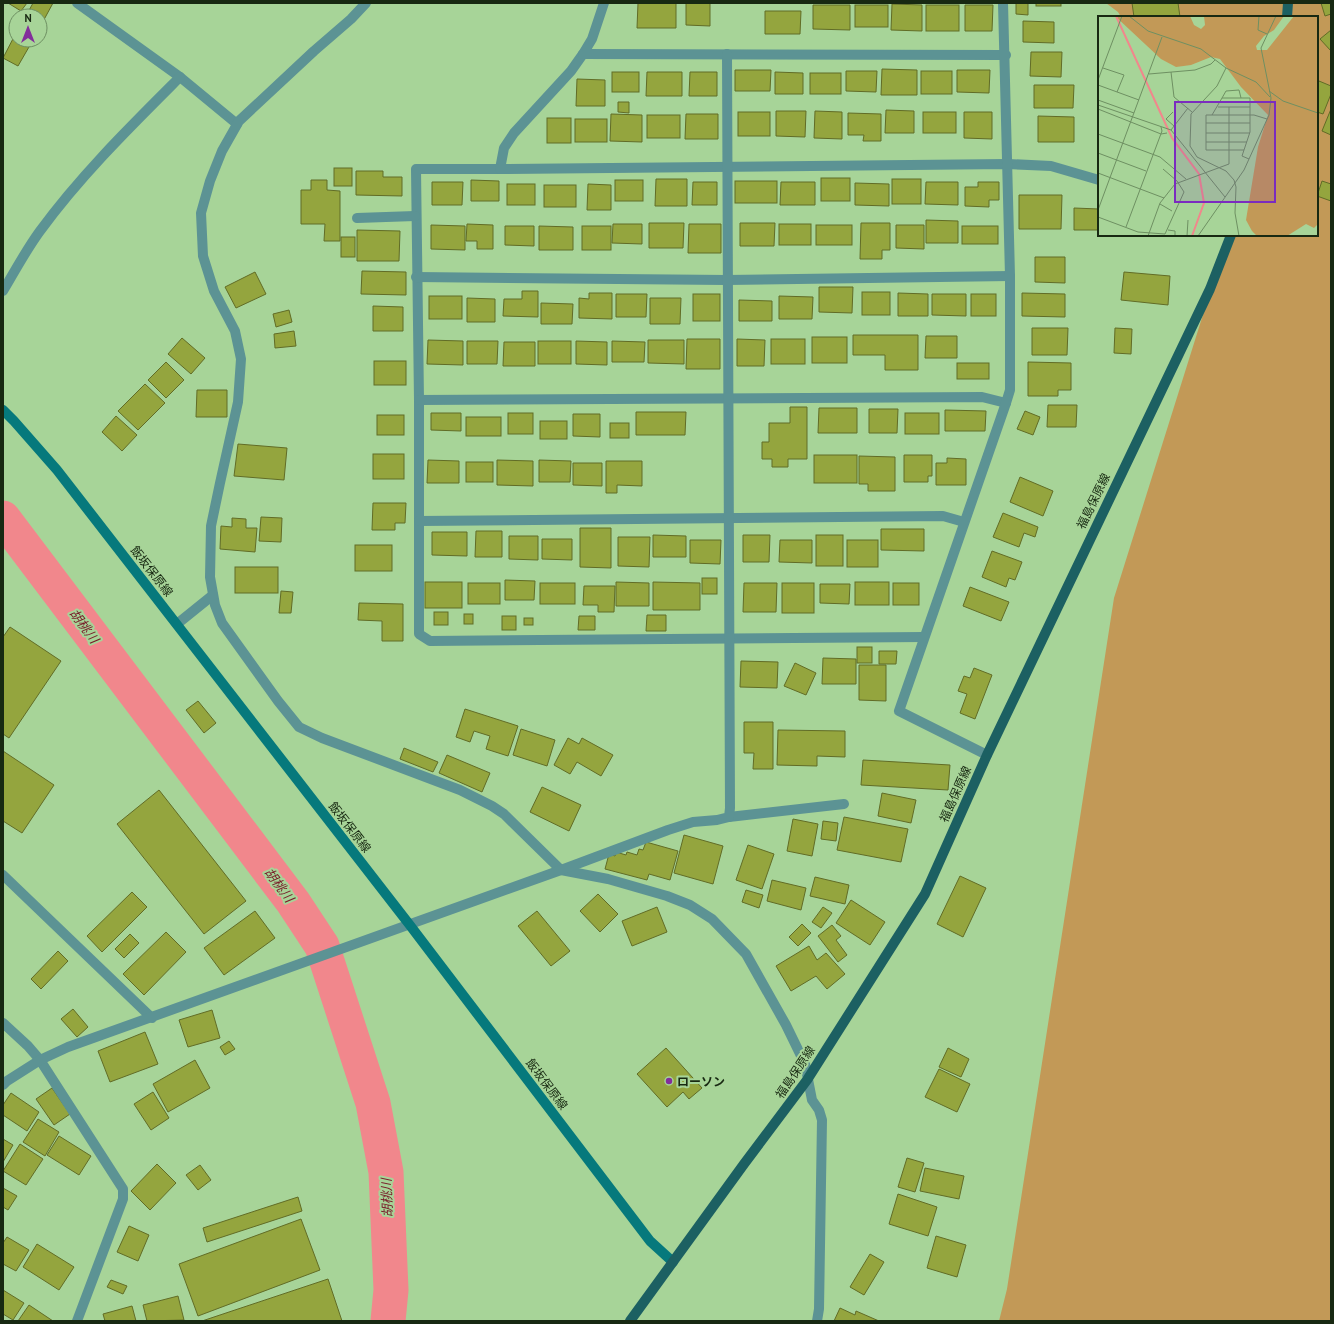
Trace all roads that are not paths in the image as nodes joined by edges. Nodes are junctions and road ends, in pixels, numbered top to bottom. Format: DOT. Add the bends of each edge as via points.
graph roads {
  1 [pos="77,3"];
  2 [pos="366,3"];
  3 [pos="604,3"];
  4 [pos="1004,3"];
  5 [pos="1288,3"];
  6 [pos="1287,16"];
  7 [pos="583,54"];
  8 [pos="727,54"];
  9 [pos="1006,55"];
  10 [pos="180,77"];
  11 [pos="237,124"];
  12 [pos="1008,164"];
  13 [pos="727,166"];
  14 [pos="500,169"];
  15 [pos="1098,180"];
  16 [pos="416,216"];
  17 [pos="357,218"];
  18 [pos="1230,236"];
  19 [pos="1010,276"];
  20 [pos="416,277"];
  21 [pos="727,280"];
  22 [pos="3,291"];
  23 [pos="728,398"];
  24 [pos="419,400"];
  25 [pos="1006,403"];
  26 [pos="3,410"];
  27 [pos="728,519"];
  28 [pos="419,521"];
  29 [pos="964,522"];
  30 [pos="213,595"];
  31 [pos="177,624"];
  32 [pos="924,637"];
  33 [pos="729,638"];
  34 [pos="987,755"];
  35 [pos="844,804"];
  36 [pos="729,817"];
  37 [pos="561,870"];
  38 [pos="3,875"];
  39 [pos="409,924"];
  40 [pos="152,1018"];
  41 [pos="3,1023"];
  42 [pos="40,1060"];
  43 [pos="808,1080"];
  44 [pos="3,1085"];
  45 [pos="673,1262"];
  46 [pos="77,1321"];
  47 [pos="630,1321"];
  48 [pos="817,1321"];
  1 -- 10 [label="street"];
  2 -- 11 [label="street"];
  3 -- 7 [label="street" via="592,39"];
  4 -- 9 [label="street"];
  5 -- 6 [label="main road"];
  7 -- 8 [label="street"];
  7 -- 14 [label="street" via="514,133 504,148"];
  8 -- 9 [label="street"];
  8 -- 13 [label="street"];
  9 -- 12 [label="street"];
  10 -- 11 [label="street"];
  10 -- 22 [label="street" via="95,163 61,204 39,232"];
  11 -- 30 [label="street" via="222,151 201,213 203,256 214,291 235,330 241,359 238,402 212,526 210,578"];
  12 -- 13 [label="street"];
  12 -- 15 [label="street" via="1051,166"];
  12 -- 19 [label="street"];
  13 -- 14 [label="street"];
  13 -- 21 [label="street"];
  14 -- 16 [label="street" via="416,169"];
  16 -- 17 [label="street"];
  16 -- 20 [label="street"];
  18 -- 34 [label="main road, 福島保原線" via="1210,289"];
  19 -- 21 [label="street"];
  19 -- 25 [label="street" via="1010,390"];
  20 -- 21 [label="street"];
  20 -- 24 [label="street"];
  21 -- 23 [label="street"];
  23 -- 24 [label="street"];
  23 -- 25 [label="street" via="982,397"];
  23 -- 27 [label="street"];
  24 -- 28 [label="street"];
  25 -- 29 [label="street"];
  26 -- 31 [label="main road, 飯坂保原線" via="58,470"];
  27 -- 28 [label="street"];
  27 -- 29 [label="street" via="943,516"];
  27 -- 33 [label="street"];
  28 -- 33 [label="street" via="419,634 430,641"];
  29 -- 32 [label="street"];
  30 -- 31 [label="street"];
  30 -- 37 [label="street" via="222,623 298,727 460,790 492,806 504,814"];
  31 -- 39 [label="main road, 飯坂保原線"];
  32 -- 33 [label="street"];
  32 -- 34 [label="street" via="899,711"];
  33 -- 36 [label="street"];
  34 -- 43 [label="main road, 福島保原線" via="925,894"];
  35 -- 36 [label="street"];
  36 -- 37 [label="street" via="693,822"];
  37 -- 39 [label="street"];
  37 -- 43 [label="street" via="608,879 667,896 690,905 712,919 746,954 756,970 801,1054"];
  38 -- 40 [label="street"];
  39 -- 40 [label="street"];
  39 -- 45 [label="main road, 飯坂保原線" via="650,1241"];
  40 -- 42 [label="street"];
  41 -- 42 [label="street"];
  42 -- 44 [label="street"];
  42 -- 46 [label="street" via="123,1189 123,1199"];
  43 -- 45 [label="main road, 福島保原線"];
  43 -- 48 [label="street" via="812,1100 822,1120"];
  45 -- 47 [label="main road, 福島保原線"];
}
